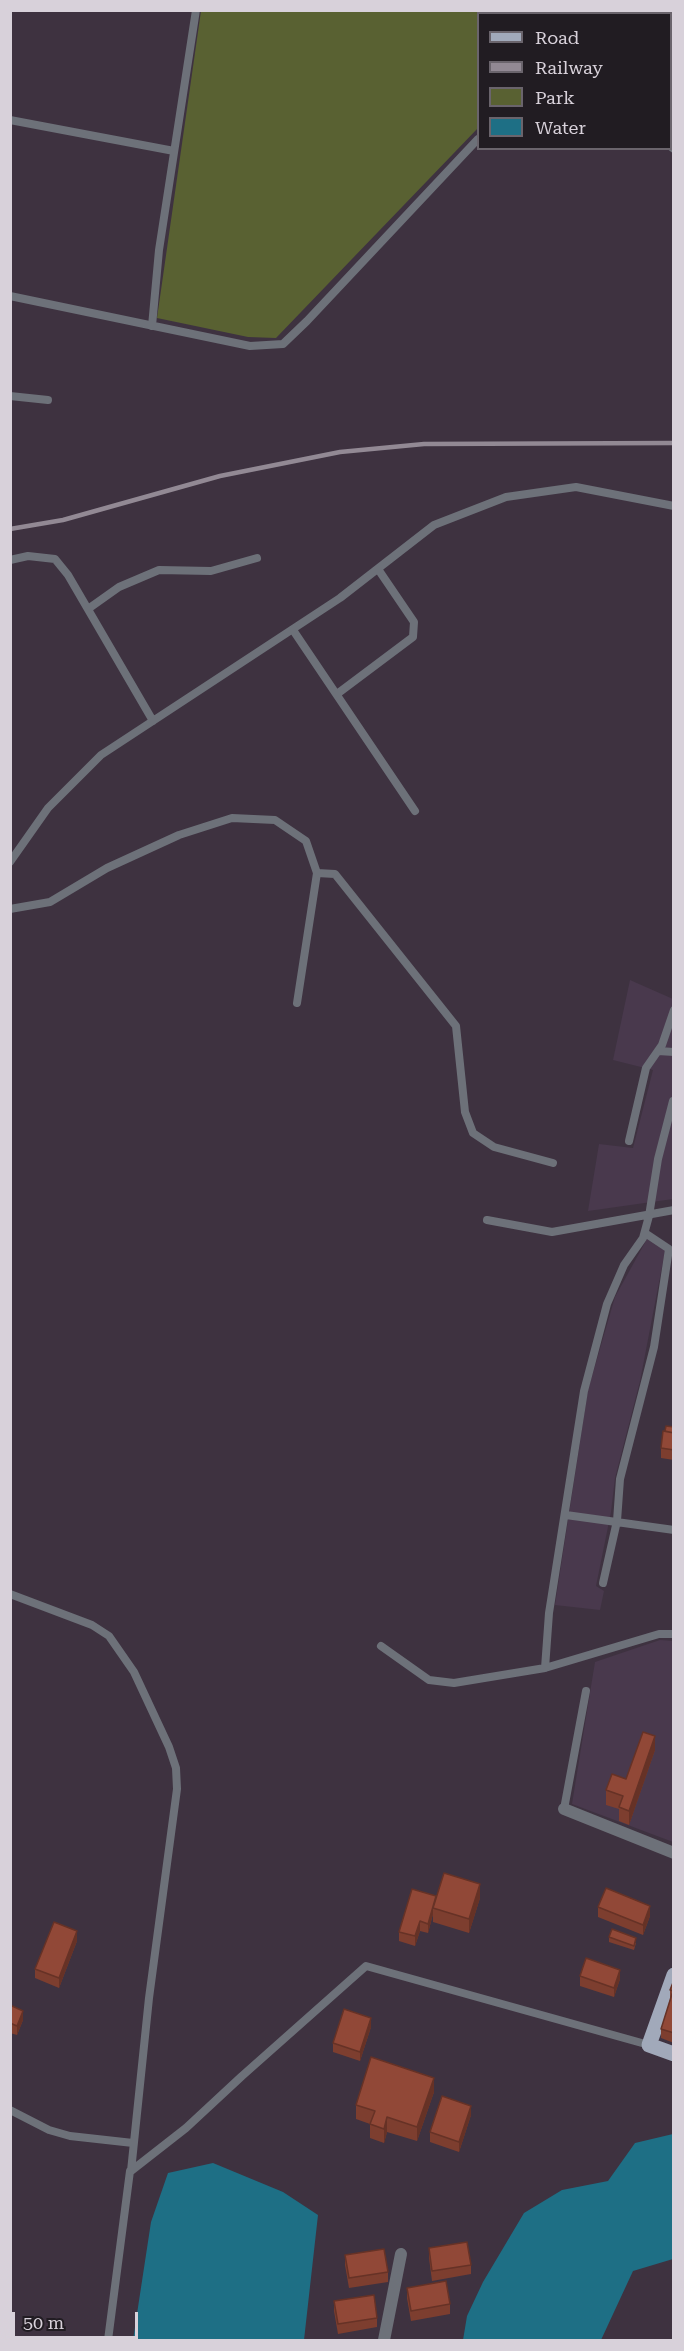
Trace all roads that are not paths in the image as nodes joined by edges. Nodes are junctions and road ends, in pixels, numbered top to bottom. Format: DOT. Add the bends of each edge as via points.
graph roads {
  1 [pos="196,10"];
  2 [pos="10,120"];
  3 [pos="477,140"];
  4 [pos="174,151"];
  5 [pos="10,296"];
  6 [pos="152,326"];
  7 [pos="10,396"];
  8 [pos="48,400"];
  9 [pos="674,506"];
  10 [pos="257,558"];
  11 [pos="10,560"];
  12 [pos="378,569"];
  13 [pos="88,609"];
  14 [pos="292,630"];
  15 [pos="337,694"];
  16 [pos="153,721"];
  17 [pos="415,811"];
  18 [pos="10,861"];
  19 [pos="317,873"];
  20 [pos="10,909"];
  21 [pos="297,1003"];
  22 [pos="674,1010"];
  23 [pos="658,1050"];
  24 [pos="674,1052"];
  25 [pos="674,1101"];
  26 [pos="629,1141"];
  27 [pos="554,1163"];
  28 [pos="674,1210"];
  29 [pos="649,1216"];
  30 [pos="487,1220"];
  31 [pos="645,1233"];
  32 [pos="566,1515"];
  33 [pos="616,1521"];
  34 [pos="674,1530"];
  35 [pos="603,1583"];
  36 [pos="10,1594"];
  37 [pos="674,1634"];
  38 [pos="381,1646"];
  39 [pos="545,1668"];
  40 [pos="586,1691"];
  41 [pos="564,1809"];
  42 [pos="674,1853"];
  43 [pos="674,1976"];
  44 [pos="649,2045"];
  45 [pos="674,2054"];
  46 [pos="10,2110"];
  47 [pos="133,2143"];
  48 [pos="130,2171"];
  49 [pos="401,2254"];
  50 [pos="108,2340"];
  51 [pos="384,2340"];
  1 -- 4 [label="lane"];
  2 -- 4 [label="lane"];
  3 -- 6 [label="lane" via="283,344 250,346"];
  4 -- 6 [label="lane"];
  5 -- 6 [label="lane"];
  7 -- 8 [label="lane"];
  9 -- 12 [label="lane" via="576,487 507,497 434,525"];
  10 -- 13 [label="lane" via="211,571 159,570 119,587"];
  11 -- 13 [label="lane" via="28,556 55,559"];
  12 -- 14 [label="lane"];
  12 -- 15 [label="lane" via="414,622 413,637"];
  13 -- 16 [label="lane"];
  14 -- 15 [label="lane"];
  14 -- 16 [label="lane"];
  15 -- 17 [label="lane"];
  16 -- 18 [label="lane" via="101,755 48,808"];
  19 -- 20 [label="lane" via="306,842 275,820 232,818 179,835 107,868 50,902"];
  19 -- 21 [label="lane"];
  19 -- 27 [label="lane" via="335,874 456,1026 465,1112 473,1133 494,1147"];
  22 -- 23 [label="lane"];
  23 -- 24 [label="lane"];
  23 -- 26 [label="lane" via="646,1068"];
  25 -- 29 [label="lane" via="658,1159"];
  28 -- 29 [label="lane"];
  29 -- 30 [label="lane" via="552,1232"];
  29 -- 31 [label="lane"];
  31 -- 32 [label="lane" via="624,1265 607,1304 584,1391"];
  31 -- 33 [label="lane" via="669,1249 654,1347 620,1479"];
  32 -- 33 [label="lane"];
  32 -- 39 [label="lane" via="549,1613"];
  33 -- 34 [label="lane"];
  33 -- 35 [label="lane"];
  36 -- 47 [label="lane" via="109,1636 134,1672 176,1768 177,1789"];
  37 -- 39 [label="lane" via="659,1634"];
  38 -- 39 [label="lane" via="429,1680 454,1683"];
  40 -- 41 [label="lane"];
  41 -- 42 [label="street"];
  43 -- 44 [label="main road"];
  44 -- 45 [label="main road"];
  44 -- 48 [label="lane" via="366,1966 186,2128"];
  46 -- 47 [label="lane" via="70,2136"];
  47 -- 48 [label="lane"];
  48 -- 50 [label="lane"];
  49 -- 51 [label="street"];
}
